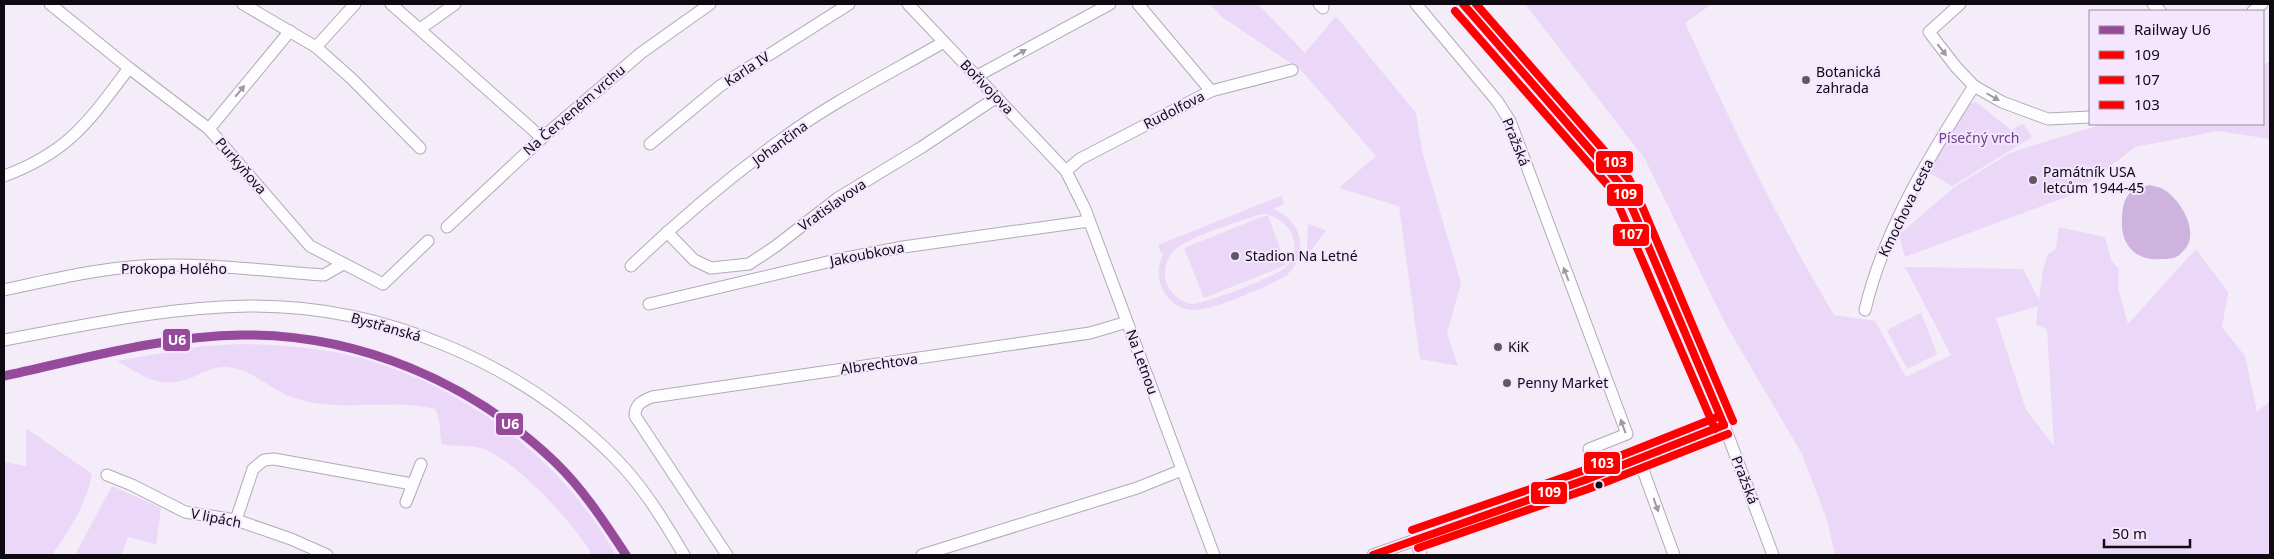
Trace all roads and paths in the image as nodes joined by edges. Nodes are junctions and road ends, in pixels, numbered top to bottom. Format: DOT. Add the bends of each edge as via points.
graph roads {
  1 [pos="50,4"];
  2 [pos="243,4"];
  3 [pos="355,4"];
  4 [pos="391,4"];
  5 [pos="454,4"];
  6 [pos="710,4"];
  7 [pos="849,4"];
  8 [pos="908,4"];
  9 [pos="1110,4"];
  10 [pos="1138,4"];
  11 [pos="1416,4"];
  12 [pos="1464,4"];
  13 [pos="1960,4"];
  14 [pos="420,29"];
  15 [pos="290,31"];
  16 [pos="944,42"];
  17 [pos="316,47"];
  18 [pos="129,68"];
  19 [pos="1292,70"];
  20 [pos="977,76"];
  21 [pos="1974,86"];
  22 [pos="1212,91"];
  23 [pos="997,97"];
  24 [pos="2089,117"];
  25 [pos="209,129"];
  26 [pos="542,138"];
  27 [pos="650,144"];
  28 [pos="420,148"];
  29 [pos="1066,171"];
  30 [pos="4,176"];
  31 [pos="1089,221"];
  32 [pos="447,227"];
  33 [pos="667,232"];
  34 [pos="428,241"];
  35 [pos="343,264"];
  36 [pos="631,266"];
  37 [pos="4,290"];
  38 [pos="649,304"];
  39 [pos="1866,310"];
  40 [pos="1127,322"];
  41 [pos="4,340"];
  42 [pos="1724,425"];
  43 [pos="1589,449"];
  44 [pos="1639,460"];
  45 [pos="421,464"];
  46 [pos="1182,470"];
  47 [pos="107,475"];
  48 [pos="412,484"];
  49 [pos="406,502"];
  50 [pos="236,520"];
  51 [pos="1415,539"];
  52 [pos="327,555"];
  53 [pos="684,555"];
  54 [pos="727,555"];
  55 [pos="922,555"];
  56 [pos="1214,555"];
  57 [pos="1373,555"];
  58 [pos="1421,555"];
  59 [pos="1674,555"];
  60 [pos="1773,555"];
  1 -- 18 [label="street, Purkyňova"];
  2 -- 15 [label="street"];
  3 -- 17 [label="street"];
  4 -- 14 [label="street"];
  5 -- 14 [label="street"];
  6 -- 26 [label="street, Na Červeném vrchu" via="641,53"];
  7 -- 27 [label="street, Karla IV" via="720,86"];
  8 -- 16 [label="street, Bořivojova"];
  20 -- 9 [label="street, one-way"];
  10 -- 22 [label="street"];
  43 -- 11 [label="street, Pražská, one-way" via="1626,434 1510,121"];
  12 -- 42 [label="street, Pražská" via="1620,184"];
  13 -- 21 [label="street, one-way" via="1929,32"];
  14 -- 26 [label="street"];
  15 -- 17 [label="street"];
  25 -- 15 [label="street, one-way"];
  16 -- 20 [label="street, Bořivojova"];
  16 -- 33 [label="street, Johančina" via="873,81 782,139"];
  17 -- 28 [label="street"];
  18 -- 25 [label="street, Purkyňova"];
  18 -- 30 [label="street" via="71,140 38,163"];
  19 -- 22 [label="street, Rudolfova"];
  20 -- 23 [label="street, Bořivojova"];
  21 -- 24 [label="street, one-way" via="2002,102 2048,119"];
  21 -- 39 [label="street, Kmochova cesta" via="1920,175 1893,230 1873,277"];
  22 -- 29 [label="street, Rudolfova" via="1080,159"];
  23 -- 29 [label="street, Bořivojova"];
  23 -- 33 [label="street, Vratislavova" via="838,198 749,264 711,268 694,260"];
  25 -- 35 [label="street, Purkyňova" via="310,246"];
  26 -- 32 [label="street, Na Červeném vrchu"];
  29 -- 31 [label="street, Na Letnou"];
  31 -- 38 [label="street, Jakoubkova" via="855,256"];
  31 -- 40 [label="street, Na Letnou"];
  33 -- 36 [label="street, Johančina"];
  34 -- 35 [label="street, Purkyňova" via="383,284"];
  35 -- 37 [label="street, Prokopa Holého" via="324,275 144,266 94,270"];
  40 -- 46 [label="street, Na Letnou"];
  40 -- 54 [label="street, Albrechtova" via="1090,333 641,401 635,409 635,416"];
  41 -- 53 [label="street, Bystřanská" via="142,316 235,306 325,312 398,329 452,348 505,374 581,427 630,476 659,513"];
  42 -- 44 [label="street"];
  42 -- 60 [label="street, Pražská"];
  44 -- 51 [label="street"];
  44 -- 59 [label="street, one-way"];
  45 -- 48 [label="street"];
  46 -- 55 [label="street" via="1137,488"];
  46 -- 56 [label="street, Na Letnou"];
  47 -- 50 [label="street, V lipách" via="185,512"];
  48 -- 49 [label="street"];
  48 -- 50 [label="street" via="274,459 264,460 253,469"];
  50 -- 52 [label="street, V lipách"];
  51 -- 57 [label="street"];
  51 -- 58 [label="street"];
}
